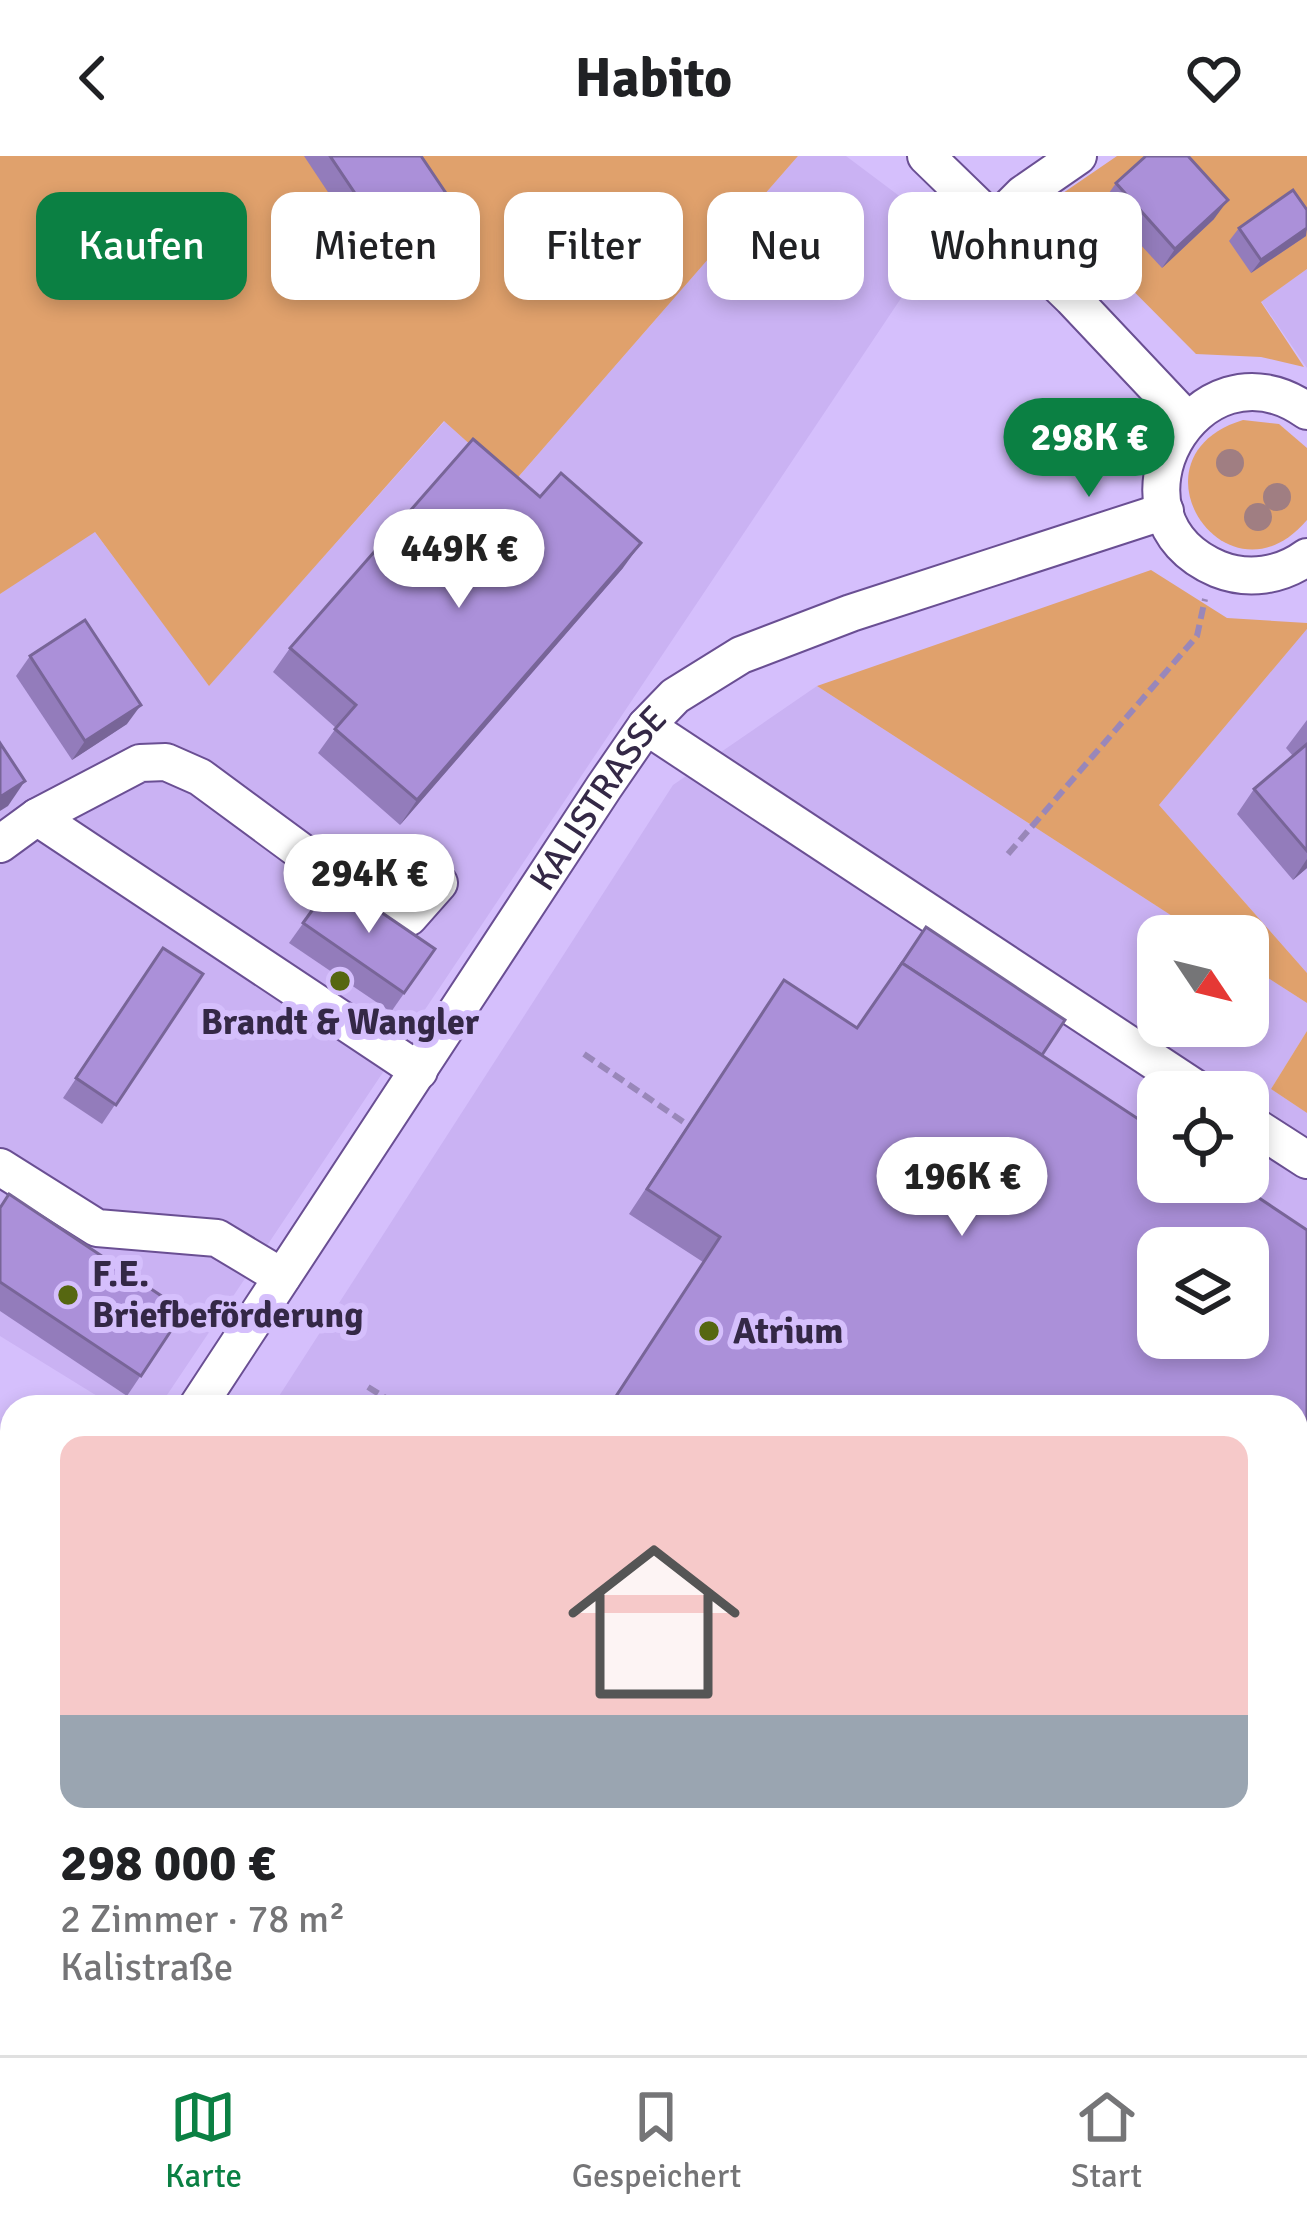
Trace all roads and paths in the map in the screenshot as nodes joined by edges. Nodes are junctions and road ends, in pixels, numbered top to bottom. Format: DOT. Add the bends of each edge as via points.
graph roads {
  1 [pos="926,156"];
  2 [pos="1078,156"];
  3 [pos="965,192"];
  4 [pos="1025,192"];
  5 [pos="1071,300"];
  6 [pos="1307,411"];
  7 [pos="1187,421"];
  8 [pos="1165,511"];
  9 [pos="1307,557"];
  10 [pos="1211,566"];
  11 [pos="646,726"];
  12 [pos="38,817"];
  13 [pos="0,844"];
  14 [pos="1008,854"];
  15 [pos="439,884"];
  16 [pos="584,1054"];
  17 [pos="418,1071"];
  18 [pos="1170,1071"];
  19 [pos="688,1125"];
  20 [pos="1269,1136"];
  21 [pos="1307,1160"];
  22 [pos="0,1167"];
  23 [pos="282,1277"];
  24 [pos="368,1387"];
  25 [pos="205,1395"];
  26 [pos="381,1395"];
  1 -- 3 [label="street"];
  2 -- 4 [label="street"];
  5 -- 7 [label="street"];
  6 -- 7 [label="street" via="1272,395 1241,393"];
  7 -- 8 [label="street" via="1166,456"];
  8 -- 10 [label="street" via="1188,549"];
  8 -- 11 [label="street, KALISTRASSE" via="778,640 708,673"];
  9 -- 10 [label="street" via="1256,576"];
  10 -- 14 [label="path" via="1197,636"];
  11 -- 17 [label="street, KALISTRASSE"];
  11 -- 18 [label="street"];
  12 -- 13 [label="street"];
  12 -- 15 [label="street" via="140,763 166,762 200,777 386,914 409,917"];
  12 -- 17 [label="street"];
  16 -- 19 [label="path"];
  17 -- 23 [label="street, KALISTRASSE"];
  20 -- 21 [label="street"];
  22 -- 23 [label="street" via="97,1228 217,1238"];
  23 -- 25 [label="street, KALISTRASSE"];
  24 -- 26 [label="path"];
}
